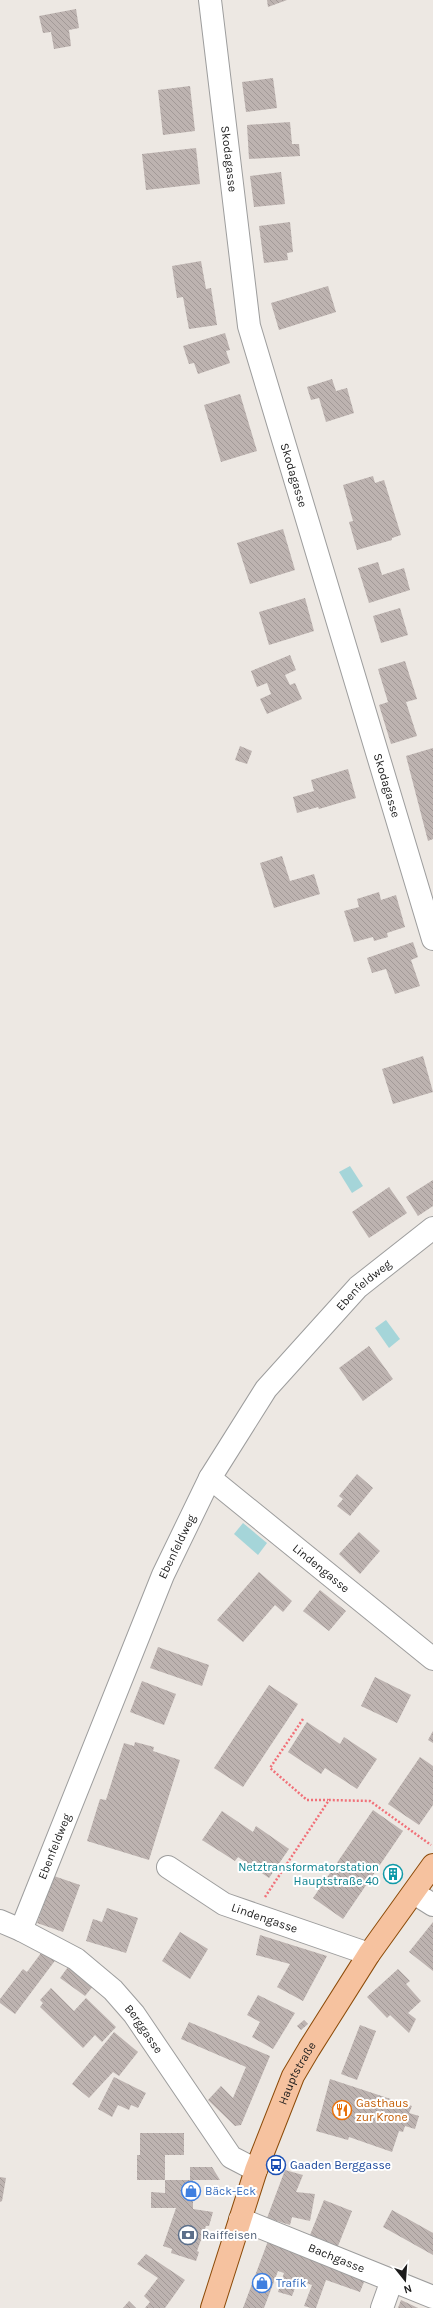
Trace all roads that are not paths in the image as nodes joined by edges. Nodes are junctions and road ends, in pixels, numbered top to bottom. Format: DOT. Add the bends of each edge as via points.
graph roads {
  1 [pos="210,0"];
  2 [pos="433,939"];
  3 [pos="433,1228"];
  4 [pos="210,1478"];
  5 [pos="433,1659"];
  6 [pos="433,1865"];
  7 [pos="168,1867"];
  8 [pos="414,1893"];
  9 [pos="433,1905"];
  10 [pos="0,1921"];
  11 [pos="20,1930"];
  12 [pos="370,1954"];
  13 [pos="256,2170"];
  14 [pos="240,2219"];
  15 [pos="392,2280"];
  16 [pos="433,2297"];
  17 [pos="212,2308"];
  18 [pos="382,2308"];
  1 -- 2 [label="street, Skodagasse" via="249,326"];
  3 -- 4 [label="street, Ebenfeldweg" via="358,1287 266,1389"];
  4 -- 5 [label="street, Lindengasse"];
  4 -- 11 [label="street, Ebenfeldweg" via="163,1575"];
  6 -- 8 [label="main road, Hauptstraße"];
  7 -- 12 [label="street, Lindengasse" via="224,1904"];
  8 -- 9 [label="street"];
  8 -- 12 [label="main road, Hauptstraße"];
  10 -- 11 [label="street, Berggasse"];
  11 -- 13 [label="street, Berggasse" via="76,1960 114,1990 134,2014 231,2157"];
  12 -- 13 [label="main road, Hauptstraße" via="308,2049 294,2076"];
  13 -- 14 [label="main road, Hauptstraße"];
  14 -- 15 [label="street, Bachgasse"];
  14 -- 17 [label="main road, Hauptstraße"];
  15 -- 16 [label="street, Bachgasse"];
  15 -- 18 [label="street"];
}
